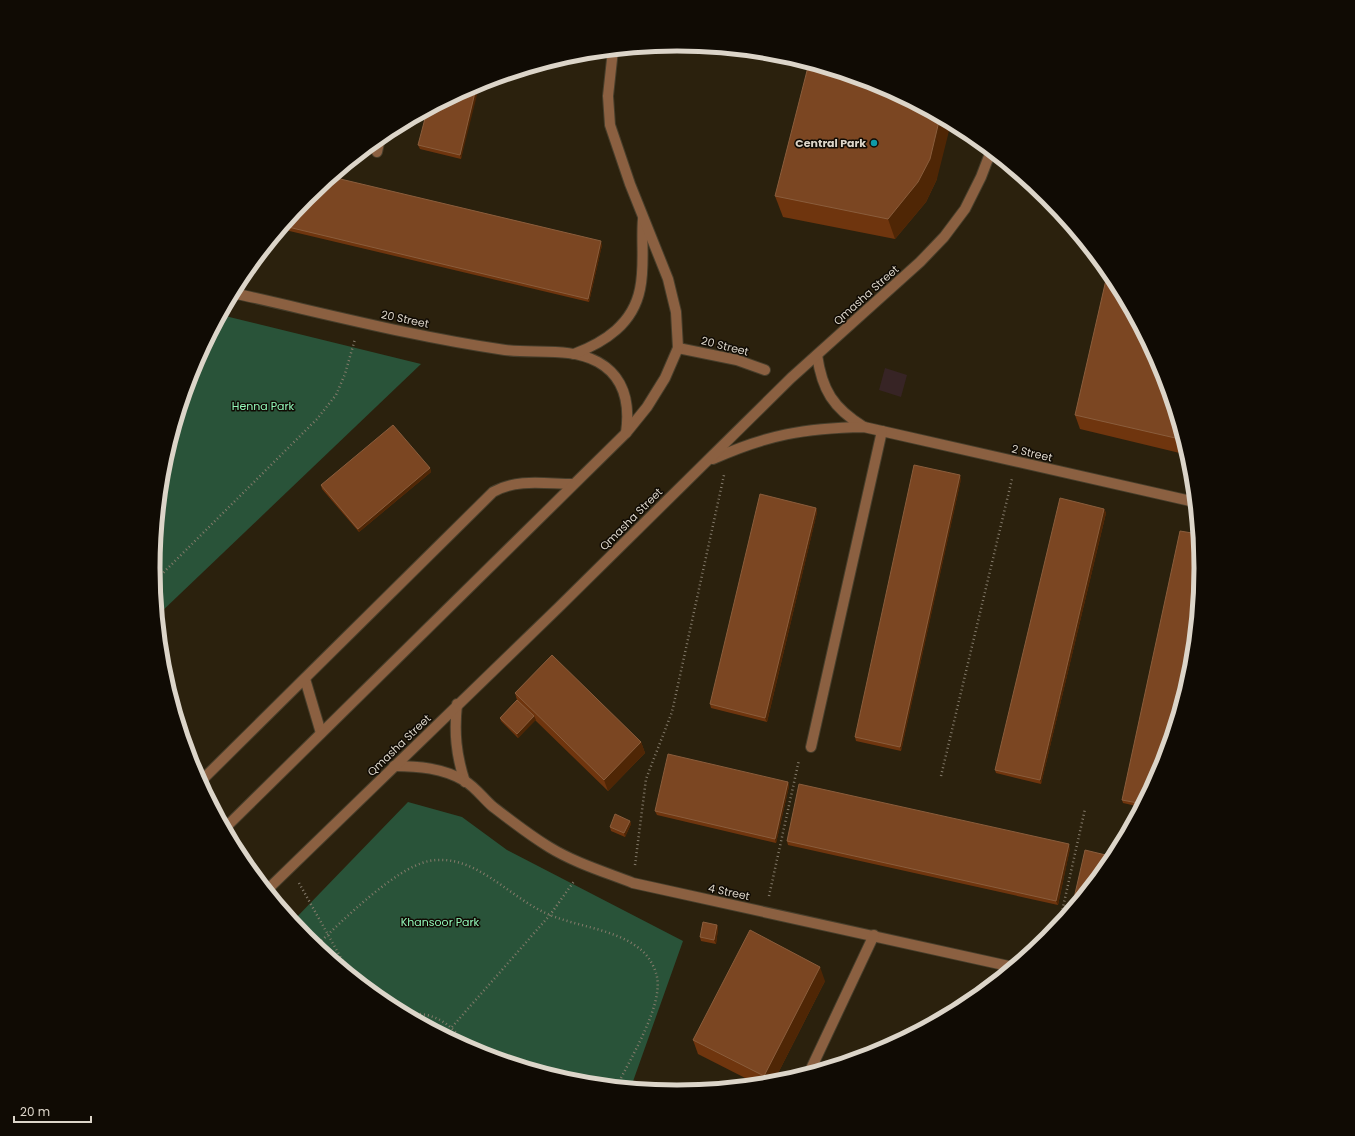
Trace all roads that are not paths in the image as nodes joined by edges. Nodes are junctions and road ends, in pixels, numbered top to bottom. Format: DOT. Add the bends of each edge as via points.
graph roads {
  1 [pos="612,55"];
  2 [pos="378,147"];
  3 [pos="377,152"];
  4 [pos="989,156"];
  5 [pos="643,216"];
  6 [pos="239,294"];
  7 [pos="678,348"];
  8 [pos="574,354"];
  9 [pos="817,355"];
  10 [pos="765,370"];
  11 [pos="864,427"];
  12 [pos="882,431"];
  13 [pos="626,433"];
  14 [pos="706,462"];
  15 [pos="573,484"];
  16 [pos="1190,501"];
  17 [pos="305,679"];
  18 [pos="457,704"];
  19 [pos="321,734"];
  20 [pos="811,747"];
  21 [pos="394,766"];
  22 [pos="205,777"];
  23 [pos="465,782"];
  24 [pos="229,824"];
  25 [pos="270,887"];
  26 [pos="874,935"];
  27 [pos="1007,966"];
  28 [pos="812,1067"];
  1 -- 5 [label="street" via="608,96 610,125"];
  2 -- 3 [label="street"];
  4 -- 9 [label="street, Qmasha Street" via="982,177 965,209 944,237"];
  5 -- 7 [label="street" via="668,279 676,312"];
  5 -- 8 [label="street, 20 Street" via="640,290 631,312 616,331 596,346"];
  6 -- 8 [label="street, 20 Street" via="433,337 506,350"];
  7 -- 10 [label="street, 20 Street" via="708,352"];
  7 -- 13 [label="street" via="665,378 651,401"];
  8 -- 13 [label="street, 20 Street" via="598,362 616,379 625,396 629,414"];
  9 -- 11 [label="street, 2 Street" via="826,390 848,417"];
  9 -- 14 [label="street, Qmasha Street"];
  11 -- 12 [label="street, 2 Street"];
  11 -- 14 [label="street, 2 Street" via="823,428 782,434 743,446"];
  12 -- 16 [label="street, 2 Street"];
  12 -- 20 [label="street"];
  13 -- 15 [label="street"];
  14 -- 18 [label="street, Qmasha Street"];
  15 -- 17 [label="street" via="513,484 493,492"];
  15 -- 19 [label="street"];
  17 -- 19 [label="street"];
  17 -- 22 [label="street"];
  18 -- 21 [label="street, Qmasha Street"];
  18 -- 23 [label="street" via="455,744"];
  19 -- 24 [label="street"];
  21 -- 23 [label="street, 4 Street" via="431,768"];
  21 -- 25 [label="street, Qmasha Street"];
  23 -- 26 [label="street, 4 Street" via="492,806 550,848 633,883"];
  26 -- 27 [label="street, 4 Street"];
  26 -- 28 [label="street"];
}
